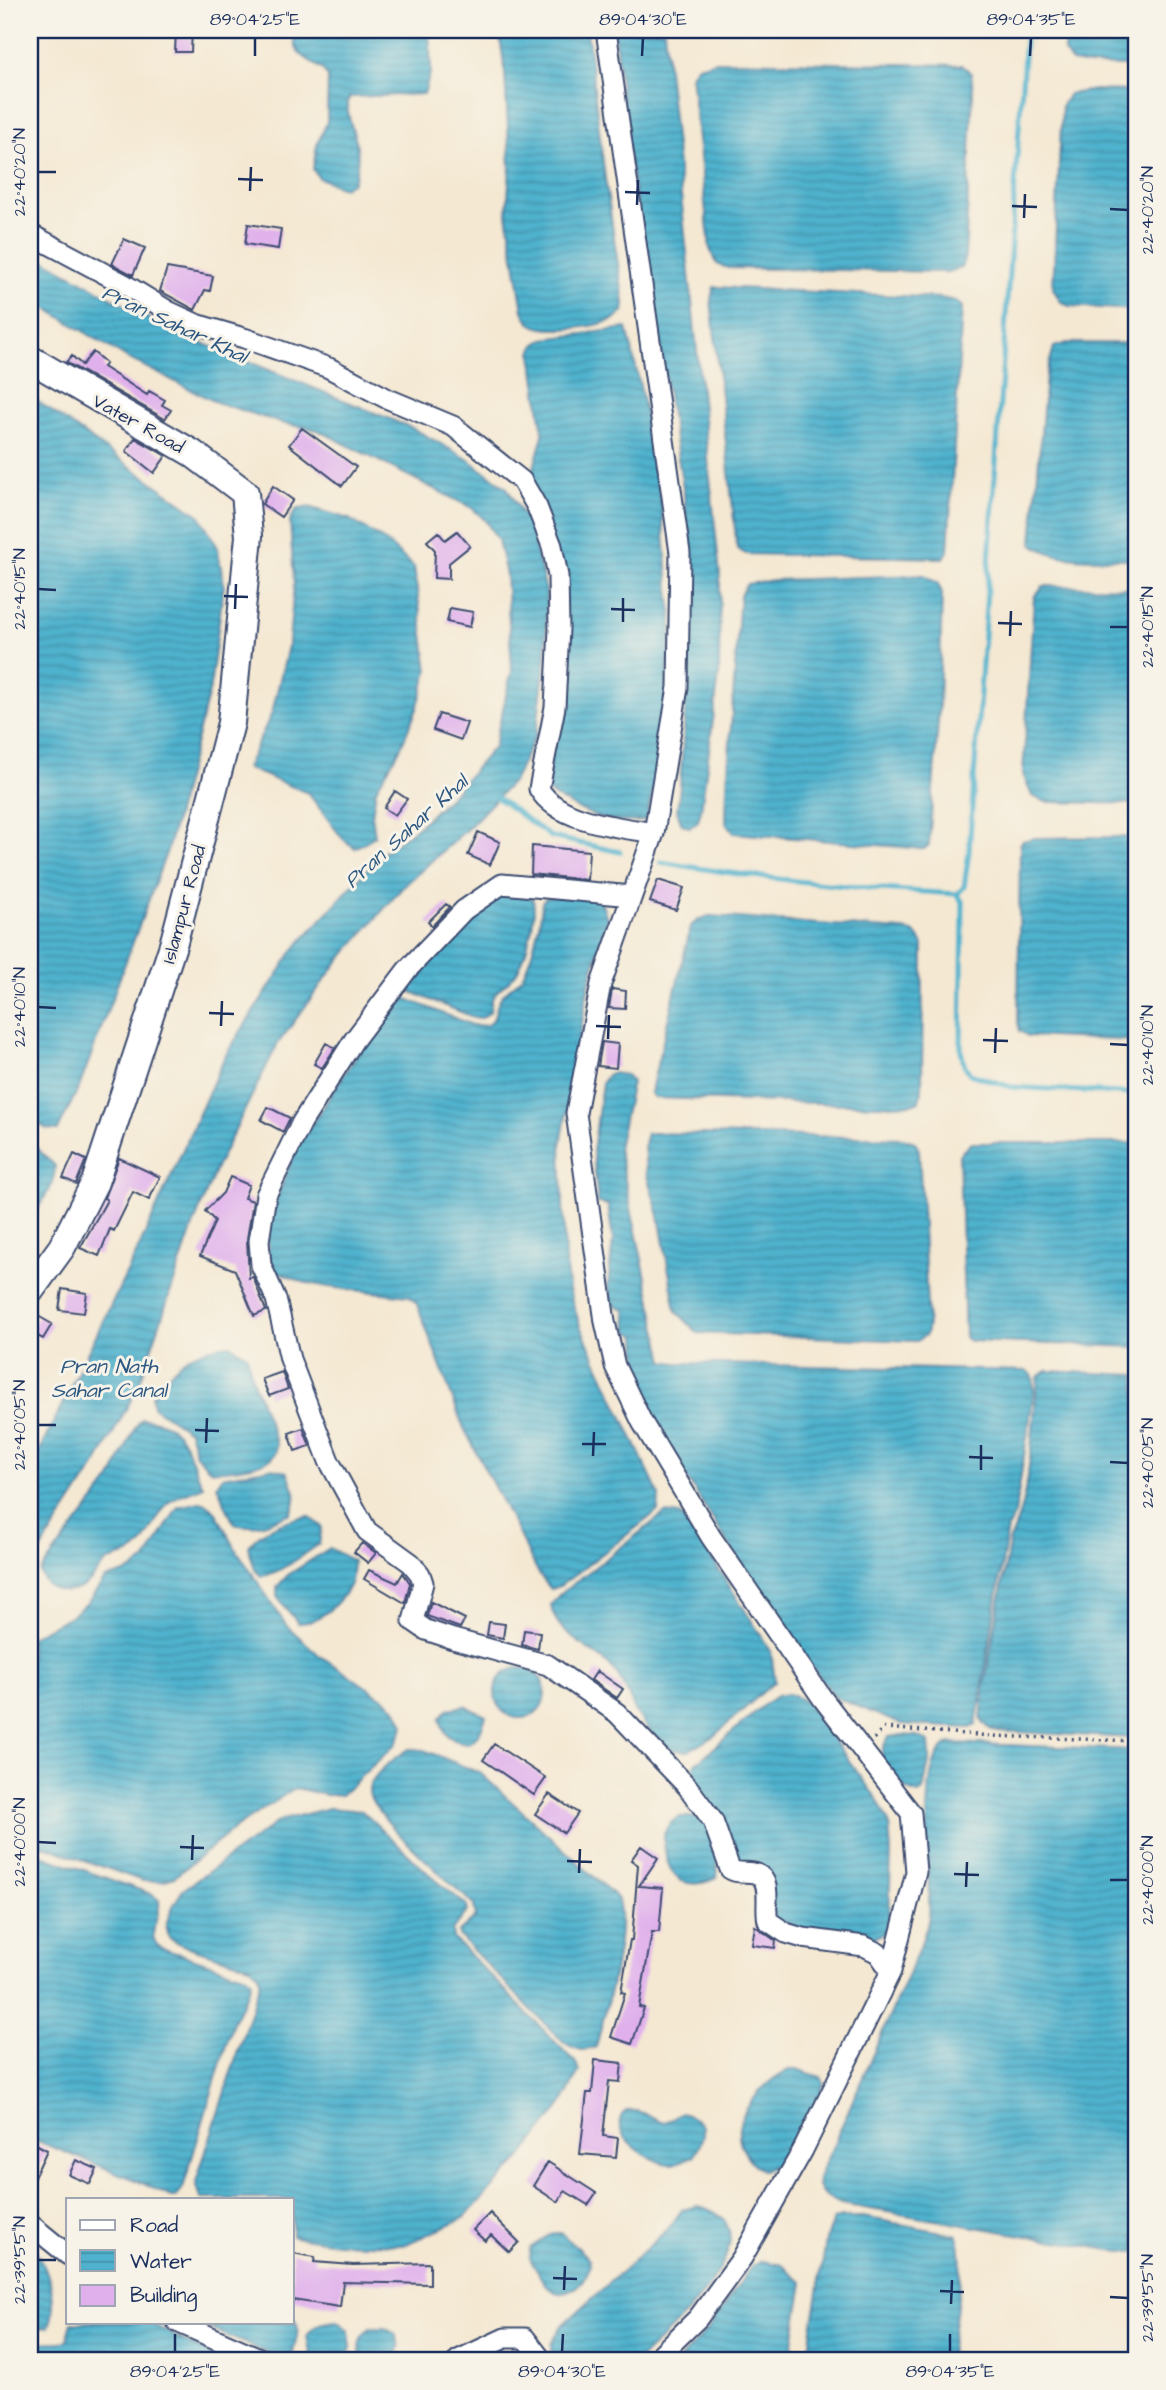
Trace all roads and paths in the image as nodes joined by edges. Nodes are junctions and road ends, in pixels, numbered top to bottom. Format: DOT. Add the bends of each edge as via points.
graph roads {
  1 [pos="606,30"];
  2 [pos="30,234"];
  3 [pos="30,359"];
  4 [pos="245,493"];
  5 [pos="654,833"];
  6 [pos="632,896"];
  7 [pos="30,1291"];
  8 [pos="1136,1741"];
  9 [pos="864,1752"];
  10 [pos="891,1971"];
  11 [pos="30,2224"];
  12 [pos="66,2253"];
  13 [pos="182,2324"];
  14 [pos="264,2360"];
  15 [pos="458,2360"];
  16 [pos="542,2360"];
  17 [pos="655,2360"];
  1 -- 5 [label="street" via="680,553 678,687"];
  2 -- 5 [label="street" via="196,324 329,368 453,426 522,481 552,546 558,576 555,707 539,789 553,804 598,824"];
  3 -- 4 [label="street, Vater Road" via="192,453"];
  4 -- 7 [label="street, Islampur Road" via="249,536 231,723 173,945 95,1182 62,1247"];
  5 -- 6 [label="street"];
  6 -- 9 [label="street" via="601,984 576,1113 615,1366 642,1422 711,1537"];
  6 -- 10 [label="street" via="502,884 464,910 407,970 361,1030 302,1122 266,1195 259,1241 261,1265 329,1461 367,1531 420,1574 423,1583 413,1621 453,1639 548,1665 617,1713 687,1786 713,1821 730,1869 757,1874 763,1880 768,1922 803,1938 864,1946 878,1953"];
  8 -- 9 [label="path" via="884,1728"];
  9 -- 10 [label="street" via="911,1813 916,1872"];
  10 -- 17 [label="street" via="803,2150 741,2258 698,2318"];
  11 -- 12 [label="street"];
  13 -- 14 [label="street"];
  15 -- 16 [label="street" via="505,2338 525,2337"];
}
